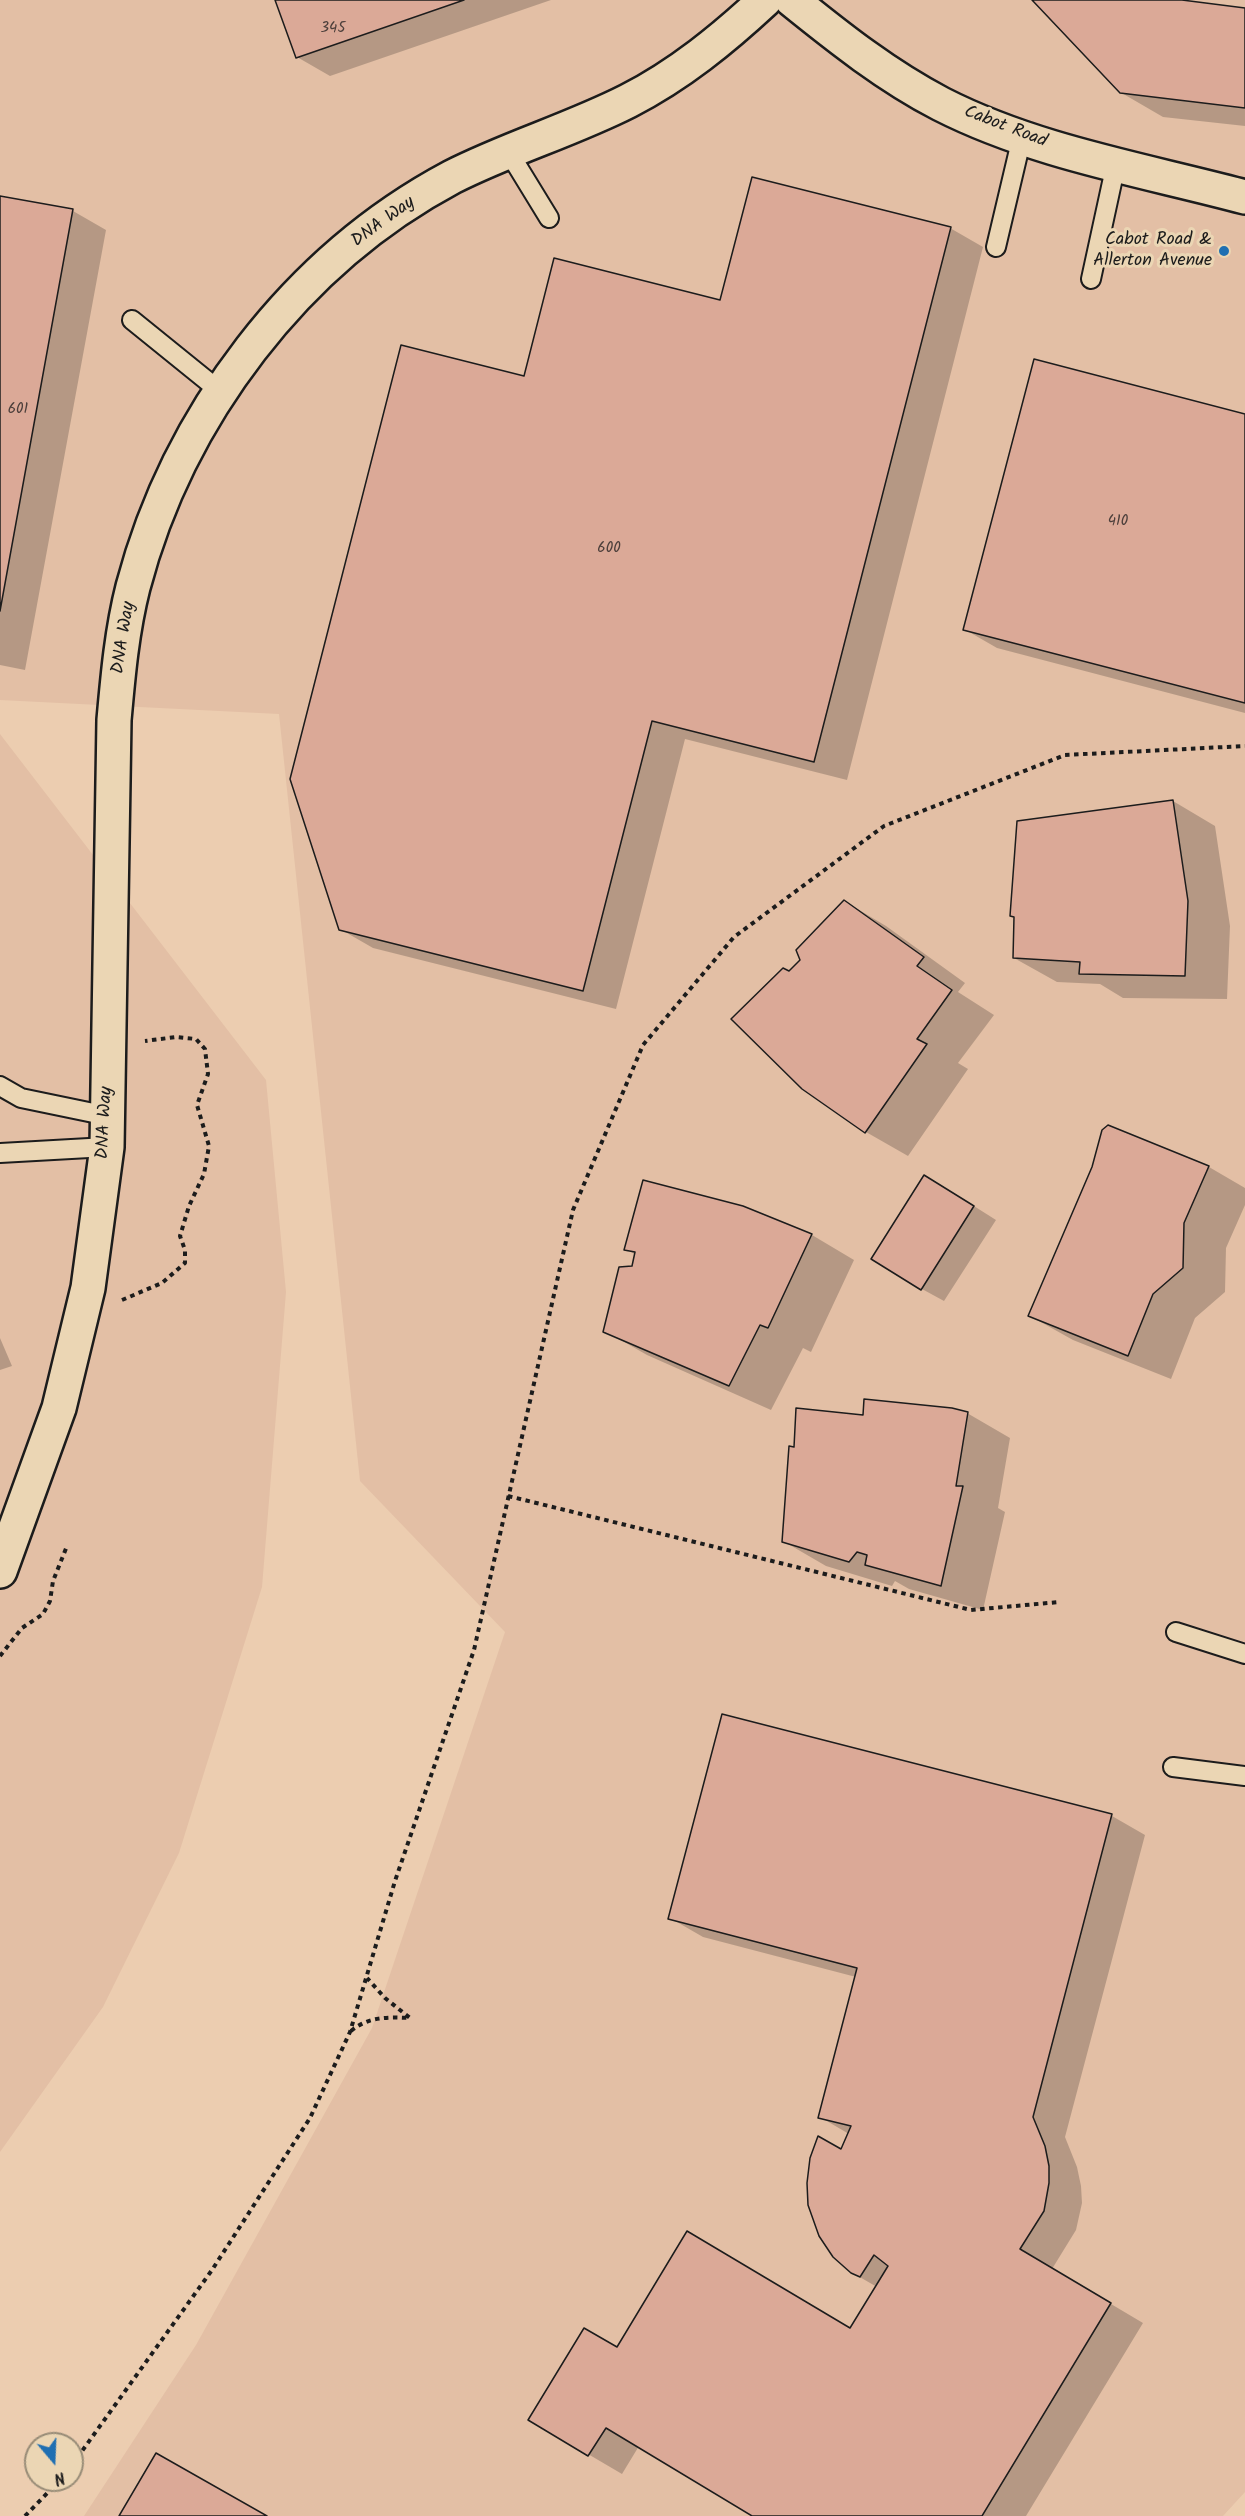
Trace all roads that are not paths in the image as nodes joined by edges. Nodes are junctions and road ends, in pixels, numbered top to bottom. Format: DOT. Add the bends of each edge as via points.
graph roads {
  1 [pos="765,0"];
  2 [pos="792,0"];
  3 [pos="1022,137"];
  4 [pos="508,151"];
  5 [pos="1116,164"];
  6 [pos="1245,197"];
  7 [pos="549,218"];
  8 [pos="996,247"];
  9 [pos="1091,279"];
  10 [pos="132,320"];
  11 [pos="221,392"];
  12 [pos="0,1086"];
  13 [pos="108,1132"];
  14 [pos="0,1153"];
  15 [pos="0,1571"];
  16 [pos="1176,1632"];
  17 [pos="1245,1654"];
  18 [pos="1173,1767"];
  19 [pos="1245,1776"];
  1 -- 4 [label="main road, DNA Way" via="683,69 628,101"];
  2 -- 3 [label="main road, Cabot Road" via="880,69 942,104"];
  3 -- 5 [label="main road, Cabot Road"];
  3 -- 8 [label="lane"];
  4 -- 7 [label="lane"];
  4 -- 11 [label="main road, DNA Way" via="395,212 341,254 246,354"];
  5 -- 6 [label="main road, Cabot Road"];
  5 -- 9 [label="lane"];
  10 -- 11 [label="lane"];
  11 -- 13 [label="main road, DNA Way" via="176,470 150,531 132,588 120,656 114,720"];
  12 -- 13 [label="lane"];
  13 -- 14 [label="lane"];
  13 -- 15 [label="main road, DNA Way" via="88,1288 59,1408"];
  16 -- 17 [label="lane"];
  18 -- 19 [label="lane"];
}
